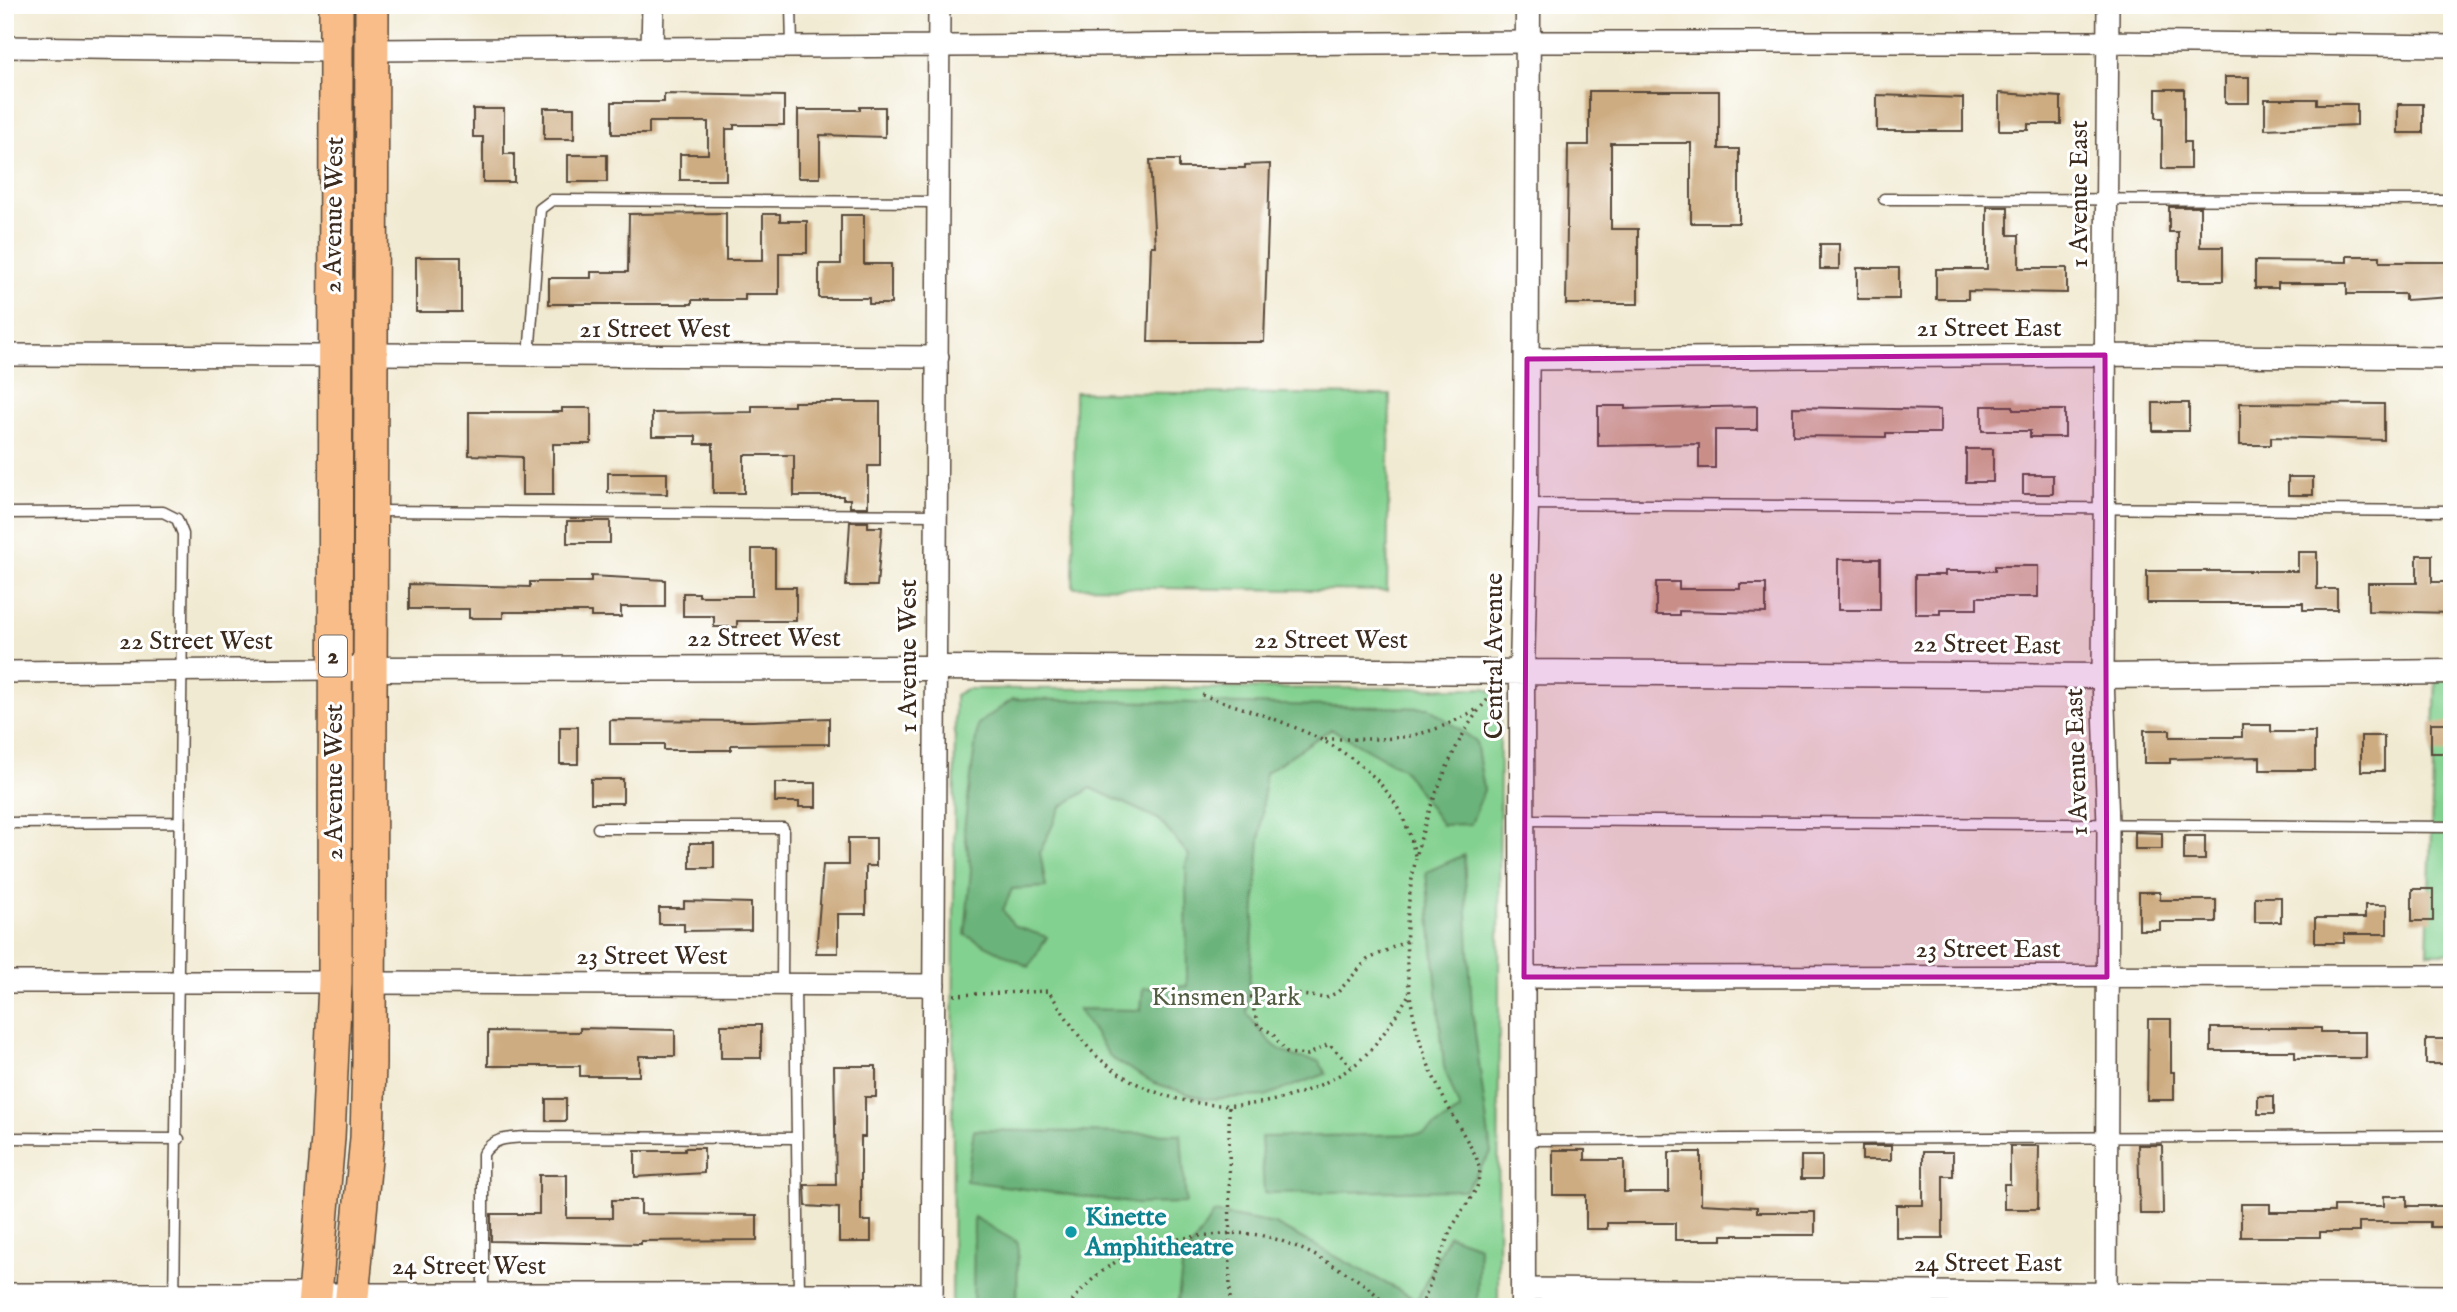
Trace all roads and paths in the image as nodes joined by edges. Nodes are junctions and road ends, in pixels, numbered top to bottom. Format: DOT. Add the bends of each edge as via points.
graph roads {
  1 [pos="336,5"];
  2 [pos="372,5"];
  3 [pos="653,5"];
  4 [pos="791,5"];
  5 [pos="939,5"];
  6 [pos="1528,5"];
  7 [pos="2108,5"];
  8 [pos="1528,42"];
  9 [pos="2108,42"];
  10 [pos="939,45"];
  11 [pos="2452,46"];
  12 [pos="5,47"];
  13 [pos="792,47"];
  14 [pos="652,48"];
  15 [pos="372,50"];
  16 [pos="336,51"];
  17 [pos="2107,197"];
  18 [pos="1884,199"];
  19 [pos="2452,200"];
  20 [pos="937,202"];
  21 [pos="372,354"];
  22 [pos="5,355"];
  23 [pos="2105,355"];
  24 [pos="333,356"];
  25 [pos="529,357"];
  26 [pos="938,357"];
  27 [pos="2452,358"];
  28 [pos="1527,359"];
  29 [pos="1526,504"];
  30 [pos="2105,509"];
  31 [pos="371,511"];
  32 [pos="2452,511"];
  33 [pos="5,513"];
  34 [pos="937,515"];
  35 [pos="936,668"];
  36 [pos="333,669"];
  37 [pos="370,669"];
  38 [pos="1522,670"];
  39 [pos="180,671"];
  40 [pos="5,672"];
  41 [pos="2452,672"];
  42 [pos="2103,676"];
  43 [pos="1202,695"];
  44 [pos="1492,695"];
  45 [pos="1480,707"];
  46 [pos="1323,738"];
  47 [pos="1525,820"];
  48 [pos="178,822"];
  49 [pos="5,823"];
  50 [pos="2108,825"];
  51 [pos="2452,827"];
  52 [pos="598,828"];
  53 [pos="1415,858"];
  54 [pos="1408,940"];
  55 [pos="2452,976"];
  56 [pos="1524,977"];
  57 [pos="2107,977"];
  58 [pos="178,981"];
  59 [pos="5,982"];
  60 [pos="335,982"];
  61 [pos="370,983"];
  62 [pos="788,984"];
  63 [pos="934,990"];
  64 [pos="1410,991"];
  65 [pos="1258,995"];
  66 [pos="1229,996"];
  67 [pos="1351,1066"];
  68 [pos="1229,1107"];
  69 [pos="2107,1136"];
  70 [pos="2452,1136"];
  71 [pos="5,1138"];
  72 [pos="797,1138"];
  73 [pos="178,1139"];
  74 [pos="1524,1140"];
  75 [pos="1230,1233"];
  76 [pos="5,1294"];
  77 [pos="483,1294"];
  78 [pos="799,1294"];
  79 [pos="2452,1296"];
  80 [pos="1523,1298"];
  81 [pos="2106,1299"];
  82 [pos="174,1300"];
  83 [pos="314,1300"];
  84 [pos="351,1300"];
  85 [pos="932,1300"];
  86 [pos="1068,1307"];
  87 [pos="1230,1307"];
  88 [pos="1385,1307"];
  89 [pos="1421,1307"];
  1 -- 16 [label="highway, 2 Avenue West / 2"];
  2 -- 15 [label="highway, 2 Avenue West / 2"];
  3 -- 14 [label="street"];
  4 -- 13 [label="lane"];
  5 -- 10 [label="street, 1 Avenue West"];
  6 -- 8 [label="street, Central Avenue"];
  7 -- 9 [label="street, 1 Avenue East"];
  8 -- 9 [label="street"];
  8 -- 10 [label="street"];
  8 -- 28 [label="street, Central Avenue"];
  9 -- 11 [label="street"];
  9 -- 17 [label="street, 1 Avenue East"];
  10 -- 13 [label="street"];
  10 -- 20 [label="street, 1 Avenue West"];
  12 -- 16 [label="street"];
  13 -- 14 [label="street"];
  14 -- 15 [label="street"];
  15 -- 21 [label="highway, 2 Avenue West / 2"];
  16 -- 24 [label="highway, 2 Avenue West / 2"];
  17 -- 18 [label="lane"];
  17 -- 19 [label="lane"];
  17 -- 23 [label="street, 1 Avenue East"];
  20 -- 25 [label="lane" via="552,200 540,209"];
  20 -- 26 [label="street, 1 Avenue West"];
  21 -- 25 [label="street, 21 Street West"];
  21 -- 31 [label="highway, 2 Avenue West / 2"];
  22 -- 24 [label="street"];
  23 -- 27 [label="street, 21 Street East"];
  23 -- 28 [label="street, 21 Street East"];
  23 -- 30 [label="street, 1 Avenue East"];
  24 -- 36 [label="highway, 2 Avenue West / 2"];
  25 -- 26 [label="street, 21 Street West"];
  26 -- 34 [label="street, 1 Avenue West"];
  28 -- 29 [label="street, Central Avenue"];
  29 -- 30 [label="lane"];
  29 -- 38 [label="street, Central Avenue"];
  30 -- 32 [label="lane"];
  30 -- 42 [label="street, 1 Avenue East"];
  31 -- 34 [label="lane"];
  31 -- 37 [label="highway, 2 Avenue West / 2"];
  33 -- 39 [label="lane" via="163,512 177,519 183,534"];
  34 -- 35 [label="street, 1 Avenue West"];
  35 -- 37 [label="street, 22 Street West"];
  35 -- 38 [label="street, 22 Street West"];
  35 -- 63 [label="street, 1 Avenue West"];
  36 -- 37 [label="street, 22 Street West"];
  36 -- 39 [label="street, 22 Street West"];
  36 -- 60 [label="highway, 2 Avenue West / 2"];
  37 -- 61 [label="highway, 2 Avenue West / 2"];
  38 -- 42 [label="street, 22 Street East"];
  38 -- 47 [label="street, Central Avenue"];
  39 -- 40 [label="street, 22 Street West"];
  39 -- 48 [label="lane"];
  41 -- 42 [label="street, 22 Street East"];
  42 -- 50 [label="street, 1 Avenue East"];
  43 -- 46 [label="path"];
  44 -- 45 [label="path"];
  45 -- 46 [label="path" via="1445,727 1402,739"];
  45 -- 53 [label="path" via="1436,791"];
  46 -- 53 [label="path" via="1383,786 1411,837"];
  47 -- 50 [label="lane"];
  47 -- 56 [label="street, Central Avenue"];
  48 -- 49 [label="lane"];
  48 -- 58 [label="lane"];
  50 -- 51 [label="lane"];
  50 -- 57 [label="street, 1 Avenue East"];
  52 -- 62 [label="lane" via="783,828"];
  53 -- 54 [label="path"];
  54 -- 64 [label="path"];
  54 -- 65 [label="path" via="1367,960 1333,996"];
  55 -- 57 [label="street, 23 Street East"];
  56 -- 57 [label="street, 23 Street East"];
  56 -- 74 [label="street, Central Avenue"];
  57 -- 69 [label="street, 1 Avenue East"];
  58 -- 59 [label="street"];
  58 -- 60 [label="street"];
  58 -- 73 [label="lane"];
  60 -- 83 [label="highway, 2 Avenue West / 2"];
  61 -- 62 [label="street, 23 Street West"];
  61 -- 84 [label="highway, 2 Avenue West / 2" via="367,1138"];
  62 -- 63 [label="street, 23 Street West"];
  62 -- 72 [label="lane"];
  63 -- 68 [label="path" via="1048,991 1098,1057 1122,1076 1154,1093"];
  63 -- 85 [label="street, 1 Avenue West"];
  64 -- 67 [label="path" via="1393,1021"];
  64 -- 89 [label="path" via="1430,1070 1480,1171 1477,1188 1451,1229"];
  65 -- 66 [label="path"];
  65 -- 67 [label="path" via="1258,1026 1272,1033 1287,1053 1308,1055 1329,1044"];
  67 -- 68 [label="path" via="1270,1102"];
  68 -- 75 [label="path"];
  69 -- 70 [label="lane"];
  69 -- 74 [label="lane"];
  69 -- 81 [label="street, 1 Avenue East"];
  71 -- 73 [label="lane"];
  72 -- 77 [label="lane" via="527,1136 490,1143 483,1154"];
  72 -- 78 [label="lane"];
  73 -- 82 [label="lane"];
  74 -- 80 [label="street, Central Avenue"];
  75 -- 86 [label="path" via="1170,1238 1140,1248 1089,1282"];
  75 -- 87 [label="path"];
  75 -- 88 [label="path" via="1267,1237 1311,1253 1353,1278"];
  76 -- 82 [label="street, 24 Street West"];
  77 -- 78 [label="street, 24 Street West"];
  77 -- 84 [label="street, 24 Street West"];
  78 -- 85 [label="street, 24 Street West"];
  79 -- 81 [label="street, 24 Street East"];
  80 -- 81 [label="street, 24 Street East"];
  82 -- 83 [label="street, 24 Street West"];
  83 -- 84 [label="street, 24 Street West"];
}
